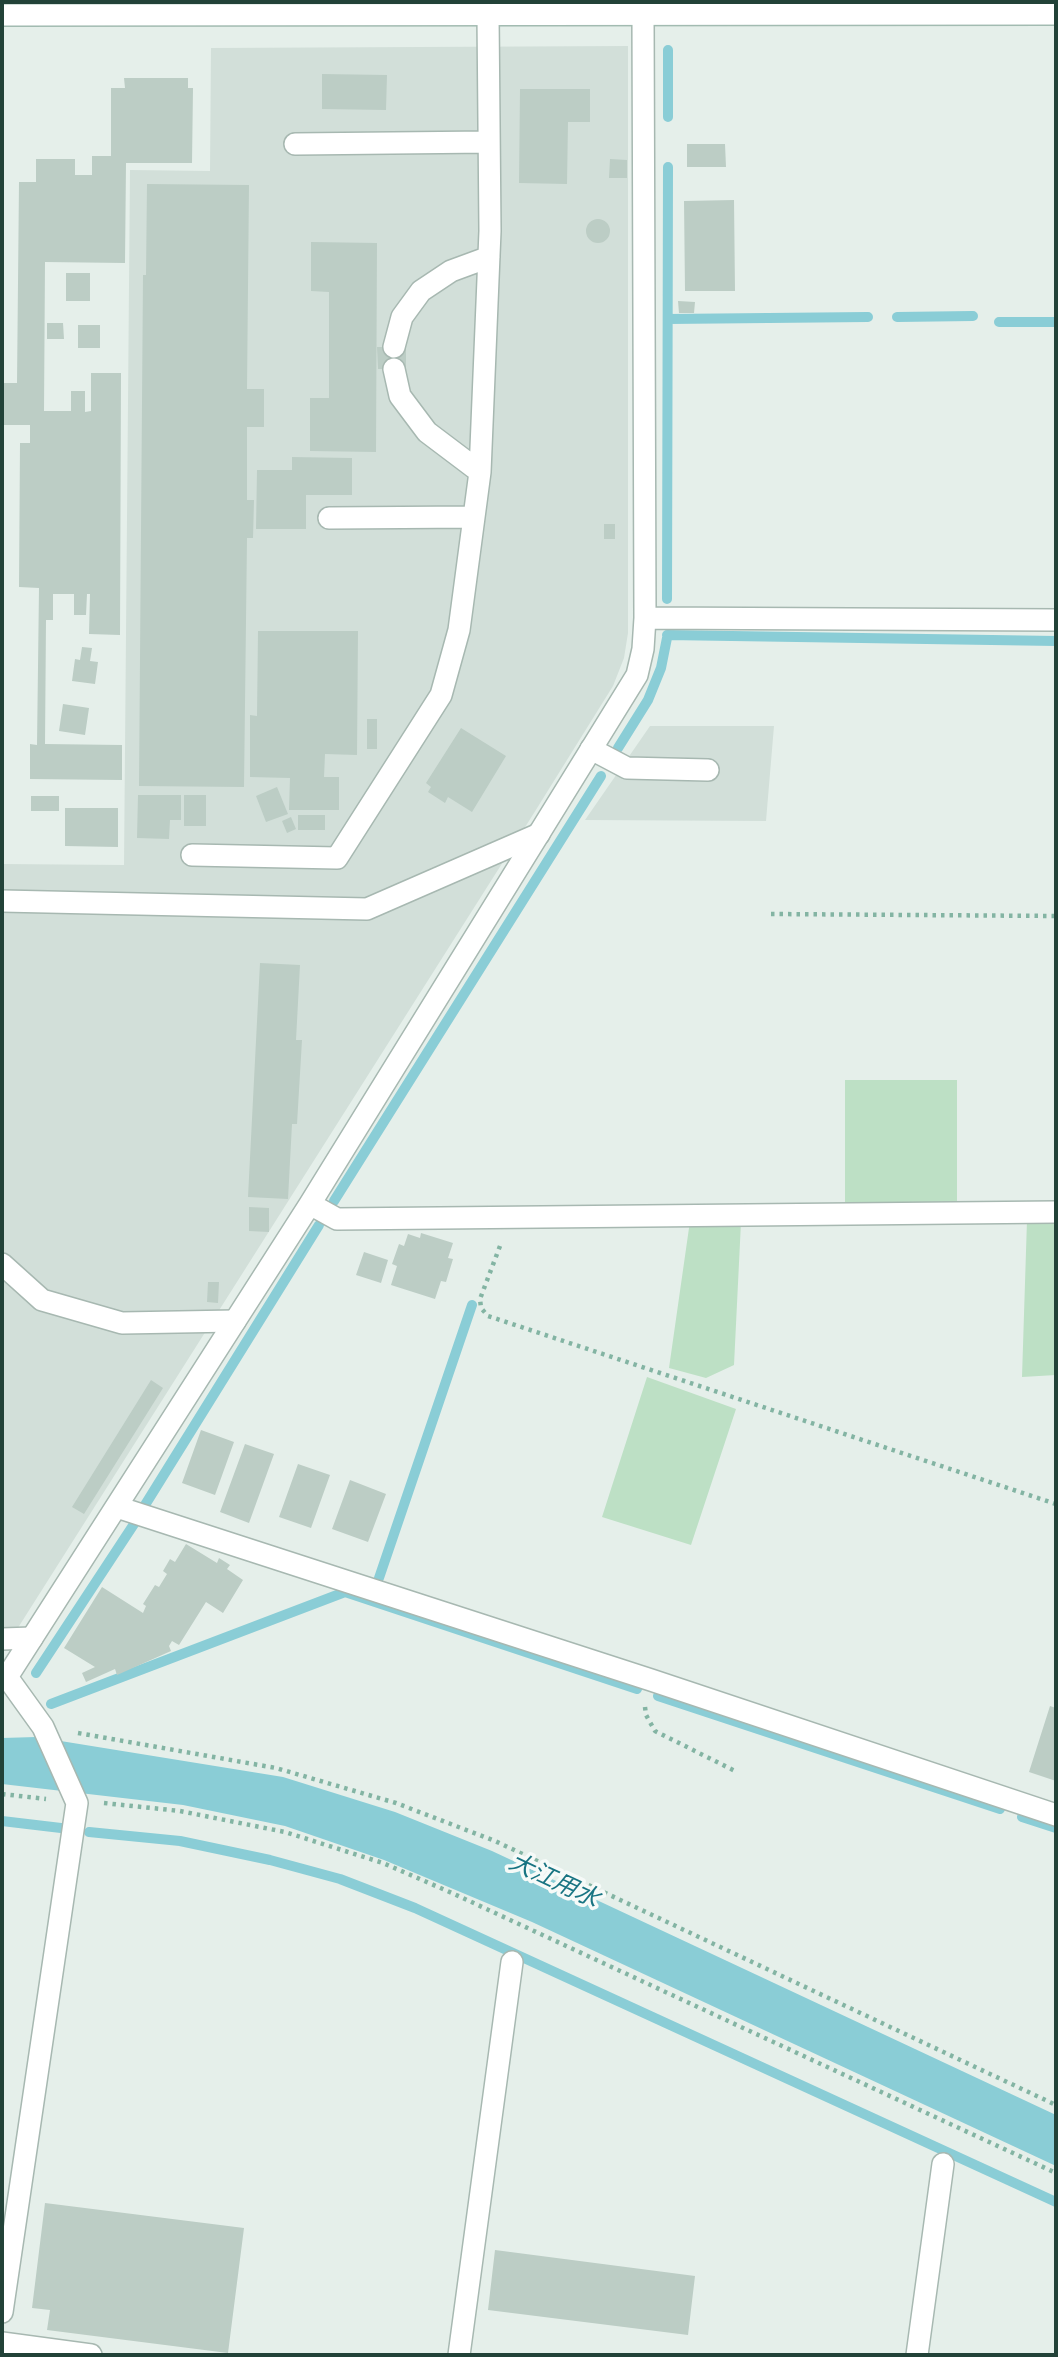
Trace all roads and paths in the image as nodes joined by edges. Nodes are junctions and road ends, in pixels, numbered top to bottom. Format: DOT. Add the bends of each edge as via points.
graph roads {
  1 [pos="187,8"];
  2 [pos="842,8"];
  3 [pos="643,14"];
  4 [pos="2,15"];
  5 [pos="488,15"];
  6 [pos="1056,15"];
  7 [pos="489,142"];
  8 [pos="295,144"];
  9 [pos="489,257"];
  10 [pos="394,347"];
  11 [pos="394,369"];
  12 [pos="480,472"];
  13 [pos="474,517"];
  14 [pos="329,518"];
  15 [pos="645,618"];
  16 [pos="1056,620"];
  17 [pos="591,749"];
  18 [pos="708,770"];
  19 [pos="539,834"];
  20 [pos="192,855"];
  21 [pos="2,901"];
  22 [pos="771,914"];
  23 [pos="1056,916"];
  24 [pos="310,1204"];
  25 [pos="1056,1212"];
  26 [pos="511,1216"];
  27 [pos="2,1264"];
  28 [pos="235,1321"];
  29 [pos="1056,1504"];
  30 [pos="117,1507"];
  31 [pos="32,1638"];
  32 [pos="2,1639"];
  33 [pos="651,1680"];
  34 [pos="45,1731"];
  35 [pos="737,1772"];
  36 [pos="1056,1815"];
  37 [pos="512,1962"];
  38 [pos="1056,2105"];
  39 [pos="943,2164"];
  40 [pos="2,2312"];
  41 [pos="2,2343"];
  42 [pos="91,2355"];
  43 [pos="459,2355"];
  44 [pos="917,2355"];
  1 -- 4 [label="street"];
  1 -- 5 [label="street"];
  2 -- 3 [label="street"];
  2 -- 6 [label="street"];
  3 -- 5 [label="street"];
  3 -- 15 [label="street"];
  5 -- 7 [label="street"];
  7 -- 8 [label="street"];
  7 -- 9 [label="street"];
  9 -- 10 [label="street" via="451,271 421,291 402,317"];
  9 -- 12 [label="street"];
  11 -- 12 [label="street" via="400,396 427,432"];
  12 -- 13 [label="street"];
  13 -- 14 [label="street"];
  13 -- 20 [label="street" via="459,630 441,695 337,858"];
  15 -- 16 [label="street"];
  15 -- 17 [label="street" via="638,675"];
  17 -- 18 [label="street" via="627,768"];
  17 -- 19 [label="street"];
  19 -- 21 [label="street" via="367,909"];
  19 -- 24 [label="street"];
  22 -- 23 [label="path"];
  24 -- 26 [label="street" via="337,1219"];
  24 -- 28 [label="street"];
  25 -- 26 [label="street"];
  26 -- 29 [label="path" via="480,1299 488,1316"];
  27 -- 28 [label="street" via="42,1300 122,1323"];
  28 -- 30 [label="street"];
  30 -- 31 [label="street"];
  30 -- 33 [label="street"];
  31 -- 32 [label="street"];
  31 -- 34 [label="street" via="7,1678"];
  33 -- 35 [label="path" via="646,1715 655,1731"];
  33 -- 36 [label="street"];
  34 -- 38 [label="path" via="276,1768 396,1803 495,1841"];
  34 -- 40 [label="street" via="77,1802"];
  37 -- 43 [label="street"];
  39 -- 44 [label="street"];
  41 -- 42 [label="street"];
}
